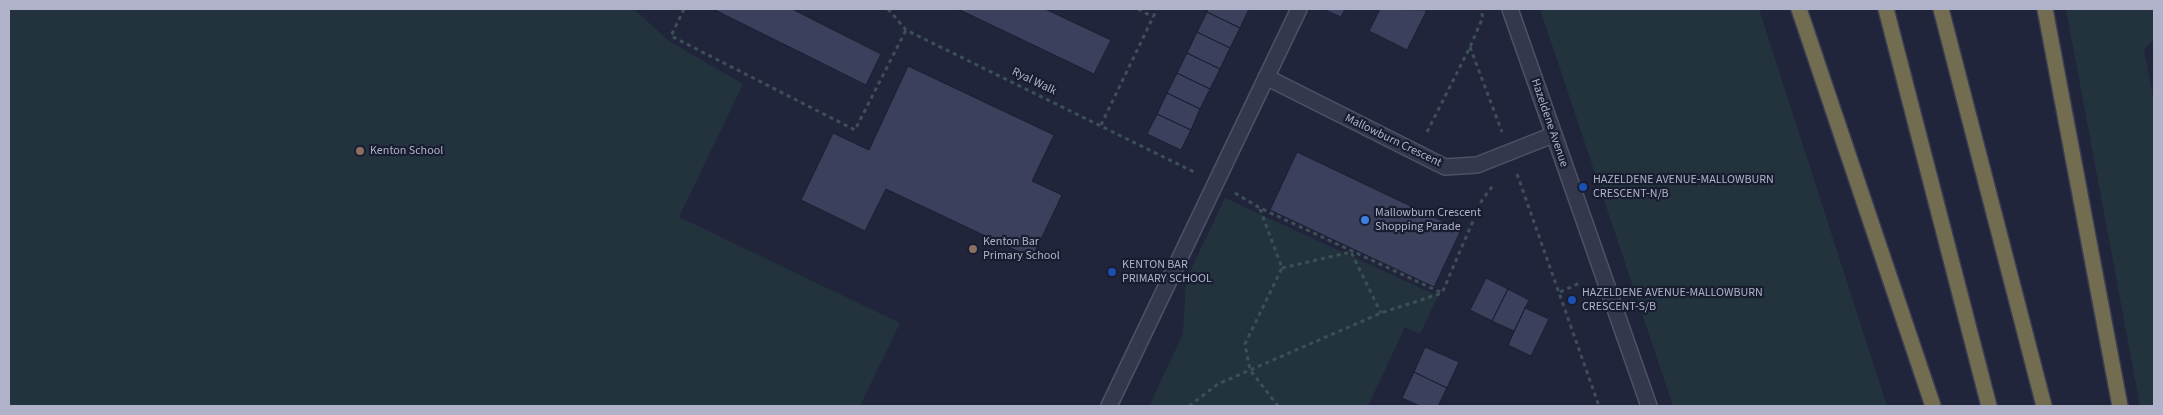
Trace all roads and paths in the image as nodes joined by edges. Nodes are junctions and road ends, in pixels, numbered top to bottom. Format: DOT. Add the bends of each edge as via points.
graph roads {
  1 [pos="684,9"];
  2 [pos="888,9"];
  3 [pos="1138,9"];
  4 [pos="1157,9"];
  5 [pos="1299,9"];
  6 [pos="1480,9"];
  7 [pos="1510,9"];
  8 [pos="1799,9"];
  9 [pos="1886,9"];
  10 [pos="1941,9"];
  11 [pos="2045,9"];
  12 [pos="1154,17"];
  13 [pos="906,30"];
  14 [pos="1470,47"];
  15 [pos="1266,77"];
  16 [pos="1101,125"];
  17 [pos="1553,135"];
  18 [pos="1416,152"];
  19 [pos="1509,152"];
  20 [pos="1517,173"];
  21 [pos="1510,175"];
  22 [pos="1498,180"];
  23 [pos="1216,182"];
  24 [pos="1260,208"];
  25 [pos="1351,252"];
  26 [pos="1282,268"];
  27 [pos="1442,293"];
  28 [pos="1381,313"];
  29 [pos="1250,370"];
  30 [pos="1109,406"];
  31 [pos="1189,406"];
  32 [pos="1278,406"];
  33 [pos="1599,406"];
  34 [pos="1649,406"];
  35 [pos="1933,406"];
  36 [pos="1988,406"];
  37 [pos="2044,406"];
  38 [pos="2120,406"];
  1 -- 13 [label="path" via="671,36 855,130"];
  2 -- 13 [label="path, Ryal Walk"];
  3 -- 12 [label="path"];
  4 -- 12 [label="path"];
  5 -- 15 [label="street"];
  6 -- 14 [label="path" via="1483,17"];
  7 -- 17 [label="street, Hazeldene Avenue"];
  8 -- 35 [label="highway"];
  9 -- 36 [label="highway"];
  10 -- 37 [label="highway"];
  11 -- 38 [label="highway"];
  12 -- 16 [label="path"];
  13 -- 16 [label="path, Ryal Walk"];
  14 -- 18 [label="path"];
  14 -- 19 [label="path"];
  15 -- 18 [label="street, Mallowburn Crescent"];
  15 -- 23 [label="street"];
  16 -- 23 [label="path, Ryal Walk"];
  17 -- 19 [label="street, Mallowburn Crescent"];
  17 -- 34 [label="street, Hazeldene Avenue"];
  18 -- 19 [label="street, Mallowburn Crescent" via="1445,167 1476,165"];
  19 -- 20 [label="path"];
  20 -- 21 [label="path"];
  20 -- 33 [label="path"];
  22 -- 27 [label="path" via="1482,200"];
  23 -- 24 [label="path, Ryal Walk"];
  23 -- 30 [label="street"];
  24 -- 25 [label="path, Ryal Walk"];
  24 -- 26 [label="path"];
  25 -- 26 [label="path"];
  25 -- 27 [label="path, Ryal Walk"];
  25 -- 28 [label="path"];
  26 -- 29 [label="path" via="1245,344"];
  27 -- 28 [label="path"];
  28 -- 29 [label="path"];
  29 -- 31 [label="path" via="1218,384"];
  29 -- 32 [label="path"];
}
